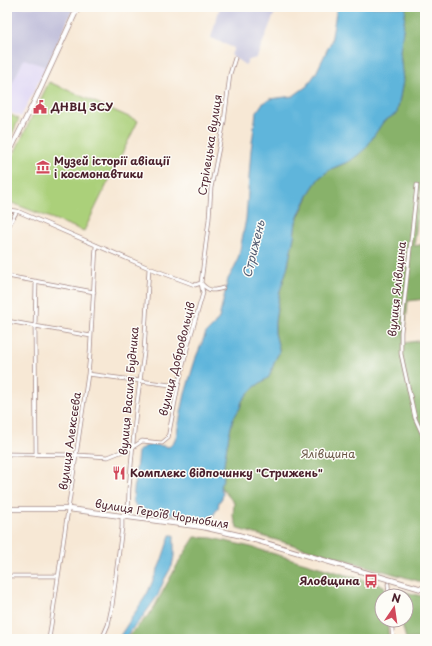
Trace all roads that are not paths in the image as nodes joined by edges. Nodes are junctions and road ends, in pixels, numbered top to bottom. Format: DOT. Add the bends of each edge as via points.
graph roads {
  1 [pos="78,7"];
  2 [pos="235,58"];
  3 [pos="7,157"];
  4 [pos="418,185"];
  5 [pos="7,210"];
  6 [pos="17,211"];
  7 [pos="7,228"];
  8 [pos="96,245"];
  9 [pos="149,268"];
  10 [pos="7,276"];
  11 [pos="36,281"];
  12 [pos="202,283"];
  13 [pos="223,288"];
  14 [pos="94,292"];
  15 [pos="7,321"];
  16 [pos="35,326"];
  17 [pos="91,336"];
  18 [pos="88,374"];
  19 [pos="140,381"];
  20 [pos="178,386"];
  21 [pos="425,440"];
  22 [pos="133,447"];
  23 [pos="7,454"];
  24 [pos="36,454"];
  25 [pos="77,455"];
  26 [pos="7,509"];
  27 [pos="69,509"];
  28 [pos="122,516"];
  29 [pos="128,517"];
  30 [pos="7,576"];
  31 [pos="58,576"];
  32 [pos="388,584"];
  33 [pos="388,588"];
  34 [pos="425,590"];
  35 [pos="392,628"];
  36 [pos="49,639"];
  37 [pos="102,639"];
  38 [pos="393,639"];
  1 -- 3 [label="main road"];
  2 -- 12 [label="street, Стрілецька вулиця" via="230,74 211,188"];
  4 -- 21 [label="street, вулиця Ялівщина" via="400,351 415,418"];
  5 -- 6 [label="street"];
  6 -- 7 [label="street"];
  6 -- 8 [label="street"];
  8 -- 9 [label="street"];
  8 -- 14 [label="street, вулиця Алексєєва"];
  9 -- 12 [label="street" via="195,285"];
  9 -- 19 [label="street, вулиця Василя Будника"];
  10 -- 11 [label="street"];
  11 -- 14 [label="street"];
  11 -- 16 [label="street"];
  12 -- 13 [label="street" via="207,289 214,291"];
  12 -- 20 [label="street, вулиця Добровольців" via="203,292"];
  14 -- 17 [label="street, вулиця Алексєєва"];
  15 -- 16 [label="street"];
  16 -- 17 [label="street"];
  16 -- 24 [label="street"];
  17 -- 18 [label="street, вулиця Алексєєва"];
  18 -- 19 [label="street"];
  18 -- 25 [label="street, вулиця Алексєєва"];
  19 -- 20 [label="street"];
  19 -- 22 [label="street, вулиця Василя Будника"];
  20 -- 22 [label="street, вулиця Добровольців" via="168,438 162,443 142,441"];
  22 -- 25 [label="street, вулиця Добровольців" via="108,457"];
  22 -- 29 [label="street, вулиця Василя Будника"];
  23 -- 24 [label="street, вулиця Добровольців"];
  24 -- 25 [label="street, вулиця Добровольців"];
  25 -- 27 [label="street, вулиця Алексєєва"];
  26 -- 27 [label="main road, вулиця Героїв Чорнобиля"];
  27 -- 28 [label="main road, вулиця Героїв Чорнобиля"];
  27 -- 31 [label="street, вулиця Алексєєва"];
  28 -- 29 [label="main road, вулиця Героїв Чорнобиля"];
  28 -- 37 [label="street" via="112,606"];
  29 -- 34 [label="main road, вулиця Героїв Чорнобиля" via="224,532"];
  30 -- 31 [label="street"];
  31 -- 36 [label="street, вулиця Алексєєва"];
  32 -- 33 [label="street"];
  35 -- 38 [label="street"];
}
